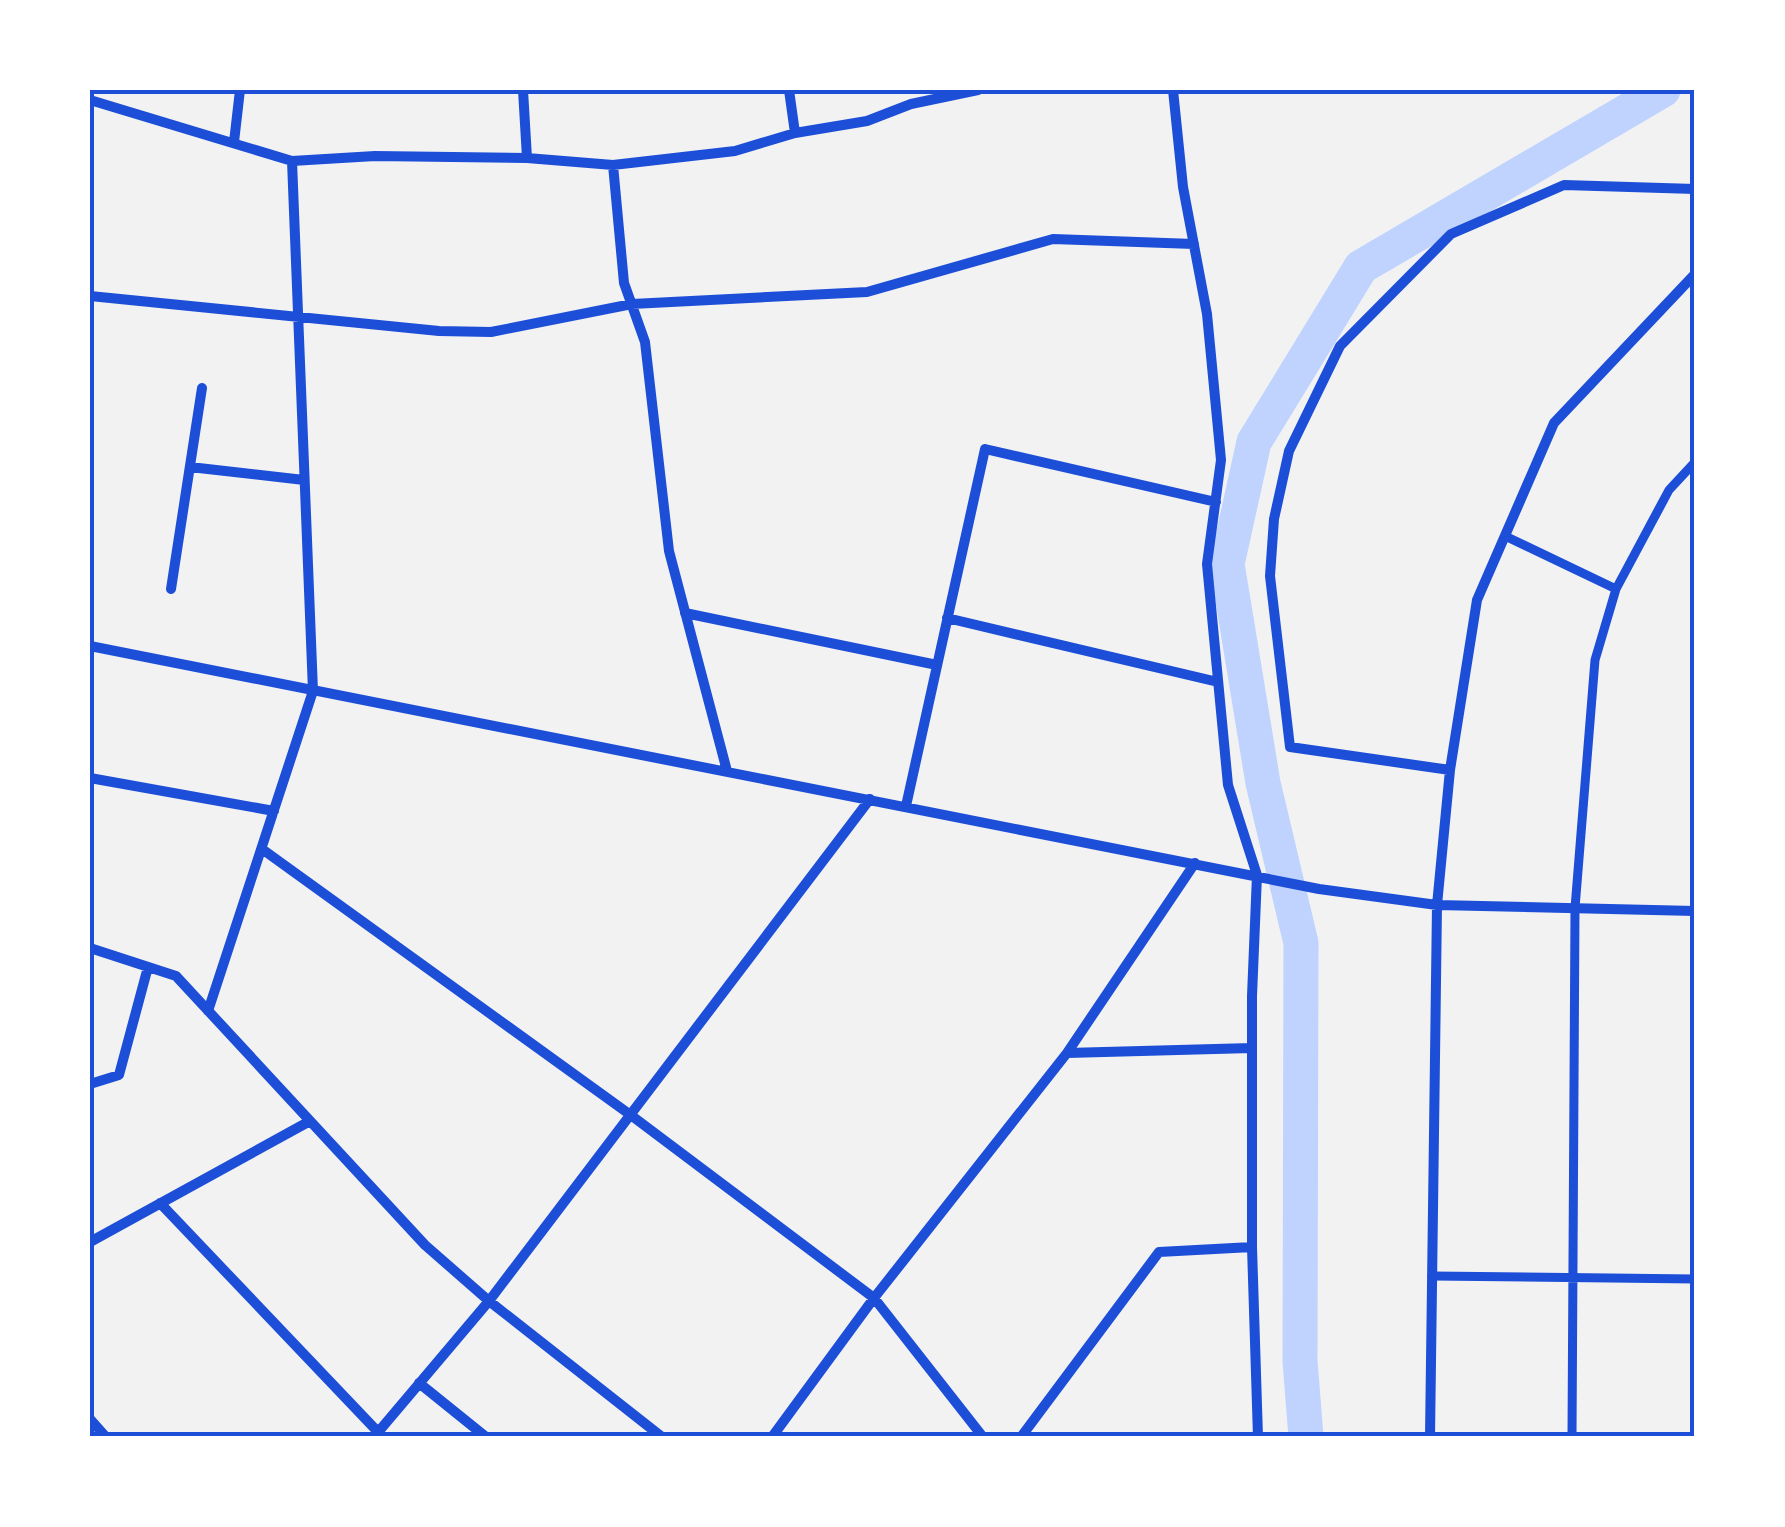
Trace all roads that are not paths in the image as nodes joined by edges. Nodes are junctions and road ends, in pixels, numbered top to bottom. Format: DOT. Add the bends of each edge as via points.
graph roads {
  1 [pos="240,90"];
  2 [pos="522,90"];
  3 [pos="789,90"];
  4 [pos="978,90"];
  5 [pos="1173,90"];
  6 [pos="90,100"];
  7 [pos="795,134"];
  8 [pos="234,142"];
  9 [pos="527,158"];
  10 [pos="292,160"];
  11 [pos="613,165"];
  12 [pos="1695,188"];
  13 [pos="1194,244"];
  14 [pos="1695,274"];
  15 [pos="90,296"];
  16 [pos="632,304"];
  17 [pos="296,315"];
  18 [pos="202,388"];
  19 [pos="1695,462"];
  20 [pos="190,466"];
  21 [pos="304,480"];
  22 [pos="1216,502"];
  23 [pos="1505,536"];
  24 [pos="171,589"];
  25 [pos="1616,589"];
  26 [pos="685,613"];
  27 [pos="948,618"];
  28 [pos="90,646"];
  29 [pos="937,666"];
  30 [pos="1218,682"];
  31 [pos="314,691"];
  32 [pos="1450,770"];
  33 [pos="727,771"];
  34 [pos="90,778"];
  35 [pos="870,799"];
  36 [pos="906,806"];
  37 [pos="274,812"];
  38 [pos="262,848"];
  39 [pos="1195,863"];
  40 [pos="1257,875"];
  41 [pos="1437,906"];
  42 [pos="1574,908"];
  43 [pos="1695,911"];
  44 [pos="90,948"];
  45 [pos="148,967"];
  46 [pos="208,1011"];
  47 [pos="1252,1048"];
  48 [pos="1067,1053"];
  49 [pos="90,1084"];
  50 [pos="632,1116"];
  51 [pos="310,1122"];
  52 [pos="160,1203"];
  53 [pos="90,1242"];
  54 [pos="1252,1247"];
  55 [pos="1432,1276"];
  56 [pos="1572,1278"];
  57 [pos="1695,1279"];
  58 [pos="874,1298"];
  59 [pos="488,1300"];
  60 [pos="420,1383"];
  61 [pos="90,1419"];
  62 [pos="376,1434"];
  63 [pos="106,1437"];
  64 [pos="486,1437"];
  65 [pos="662,1437"];
  66 [pos="772,1437"];
  67 [pos="983,1437"];
  68 [pos="1020,1437"];
  69 [pos="1258,1437"];
  70 [pos="1430,1437"];
  71 [pos="1572,1437"];
  1 -- 8 [label="street"];
  2 -- 9 [label="street"];
  3 -- 7 [label="street"];
  4 -- 7 [label="street"];
  5 -- 13 [label="street"];
  6 -- 8 [label="street"];
  7 -- 11 [label="street" via="734,151"];
  8 -- 10 [label="street"];
  9 -- 10 [label="street"];
  9 -- 11 [label="street"];
  10 -- 17 [label="street"];
  11 -- 16 [label="street" via="624,283"];
  12 -- 32 [label="street" via="1564,186 1451,234 1340,346 1288,452 1270,576 1290,747"];
  13 -- 16 [label="street" via="1053,239 867,292"];
  13 -- 22 [label="street" via="1221,460"];
  14 -- 23 [label="street" via="1554,423"];
  15 -- 17 [label="street"];
  16 -- 17 [label="street" via="492,332"];
  16 -- 26 [label="street" via="646,342 669,551"];
  17 -- 21 [label="street"];
  18 -- 20 [label="street"];
  19 -- 25 [label="street" via="1669,490"];
  20 -- 21 [label="street"];
  20 -- 24 [label="street"];
  21 -- 31 [label="street"];
  22 -- 27 [label="street" via="985,448"];
  22 -- 30 [label="street" via="1207,564"];
  23 -- 25 [label="street"];
  23 -- 32 [label="street" via="1477,600"];
  25 -- 42 [label="street" via="1595,660"];
  26 -- 29 [label="street"];
  26 -- 33 [label="street"];
  27 -- 29 [label="street"];
  27 -- 30 [label="street"];
  28 -- 31 [label="street"];
  29 -- 36 [label="street"];
  30 -- 40 [label="street" via="1228,784"];
  31 -- 33 [label="street"];
  31 -- 37 [label="street"];
  32 -- 41 [label="street"];
  33 -- 35 [label="street"];
  34 -- 37 [label="street"];
  35 -- 36 [label="street"];
  35 -- 50 [label="street"];
  36 -- 39 [label="street"];
  37 -- 38 [label="street"];
  38 -- 46 [label="street"];
  38 -- 50 [label="street"];
  39 -- 40 [label="street"];
  39 -- 48 [label="street"];
  40 -- 41 [label="street"];
  40 -- 47 [label="street"];
  41 -- 42 [label="street"];
  41 -- 55 [label="street"];
  42 -- 43 [label="street"];
  42 -- 56 [label="street"];
  44 -- 45 [label="street"];
  45 -- 46 [label="street" via="176,976"];
  45 -- 49 [label="street" via="118,1075"];
  46 -- 51 [label="street"];
  47 -- 48 [label="street"];
  47 -- 54 [label="street"];
  48 -- 58 [label="street"];
  50 -- 58 [label="street"];
  50 -- 59 [label="street"];
  51 -- 52 [label="street"];
  51 -- 59 [label="street" via="424,1245"];
  52 -- 53 [label="street"];
  52 -- 62 [label="street"];
  54 -- 68 [label="street" via="1159,1252"];
  54 -- 69 [label="street"];
  55 -- 56 [label="street"];
  55 -- 70 [label="street"];
  56 -- 57 [label="street"];
  56 -- 71 [label="street"];
  58 -- 66 [label="street"];
  58 -- 67 [label="street"];
  59 -- 60 [label="street"];
  59 -- 65 [label="street"];
  60 -- 62 [label="street"];
  60 -- 64 [label="street"];
  61 -- 63 [label="street"];
}
